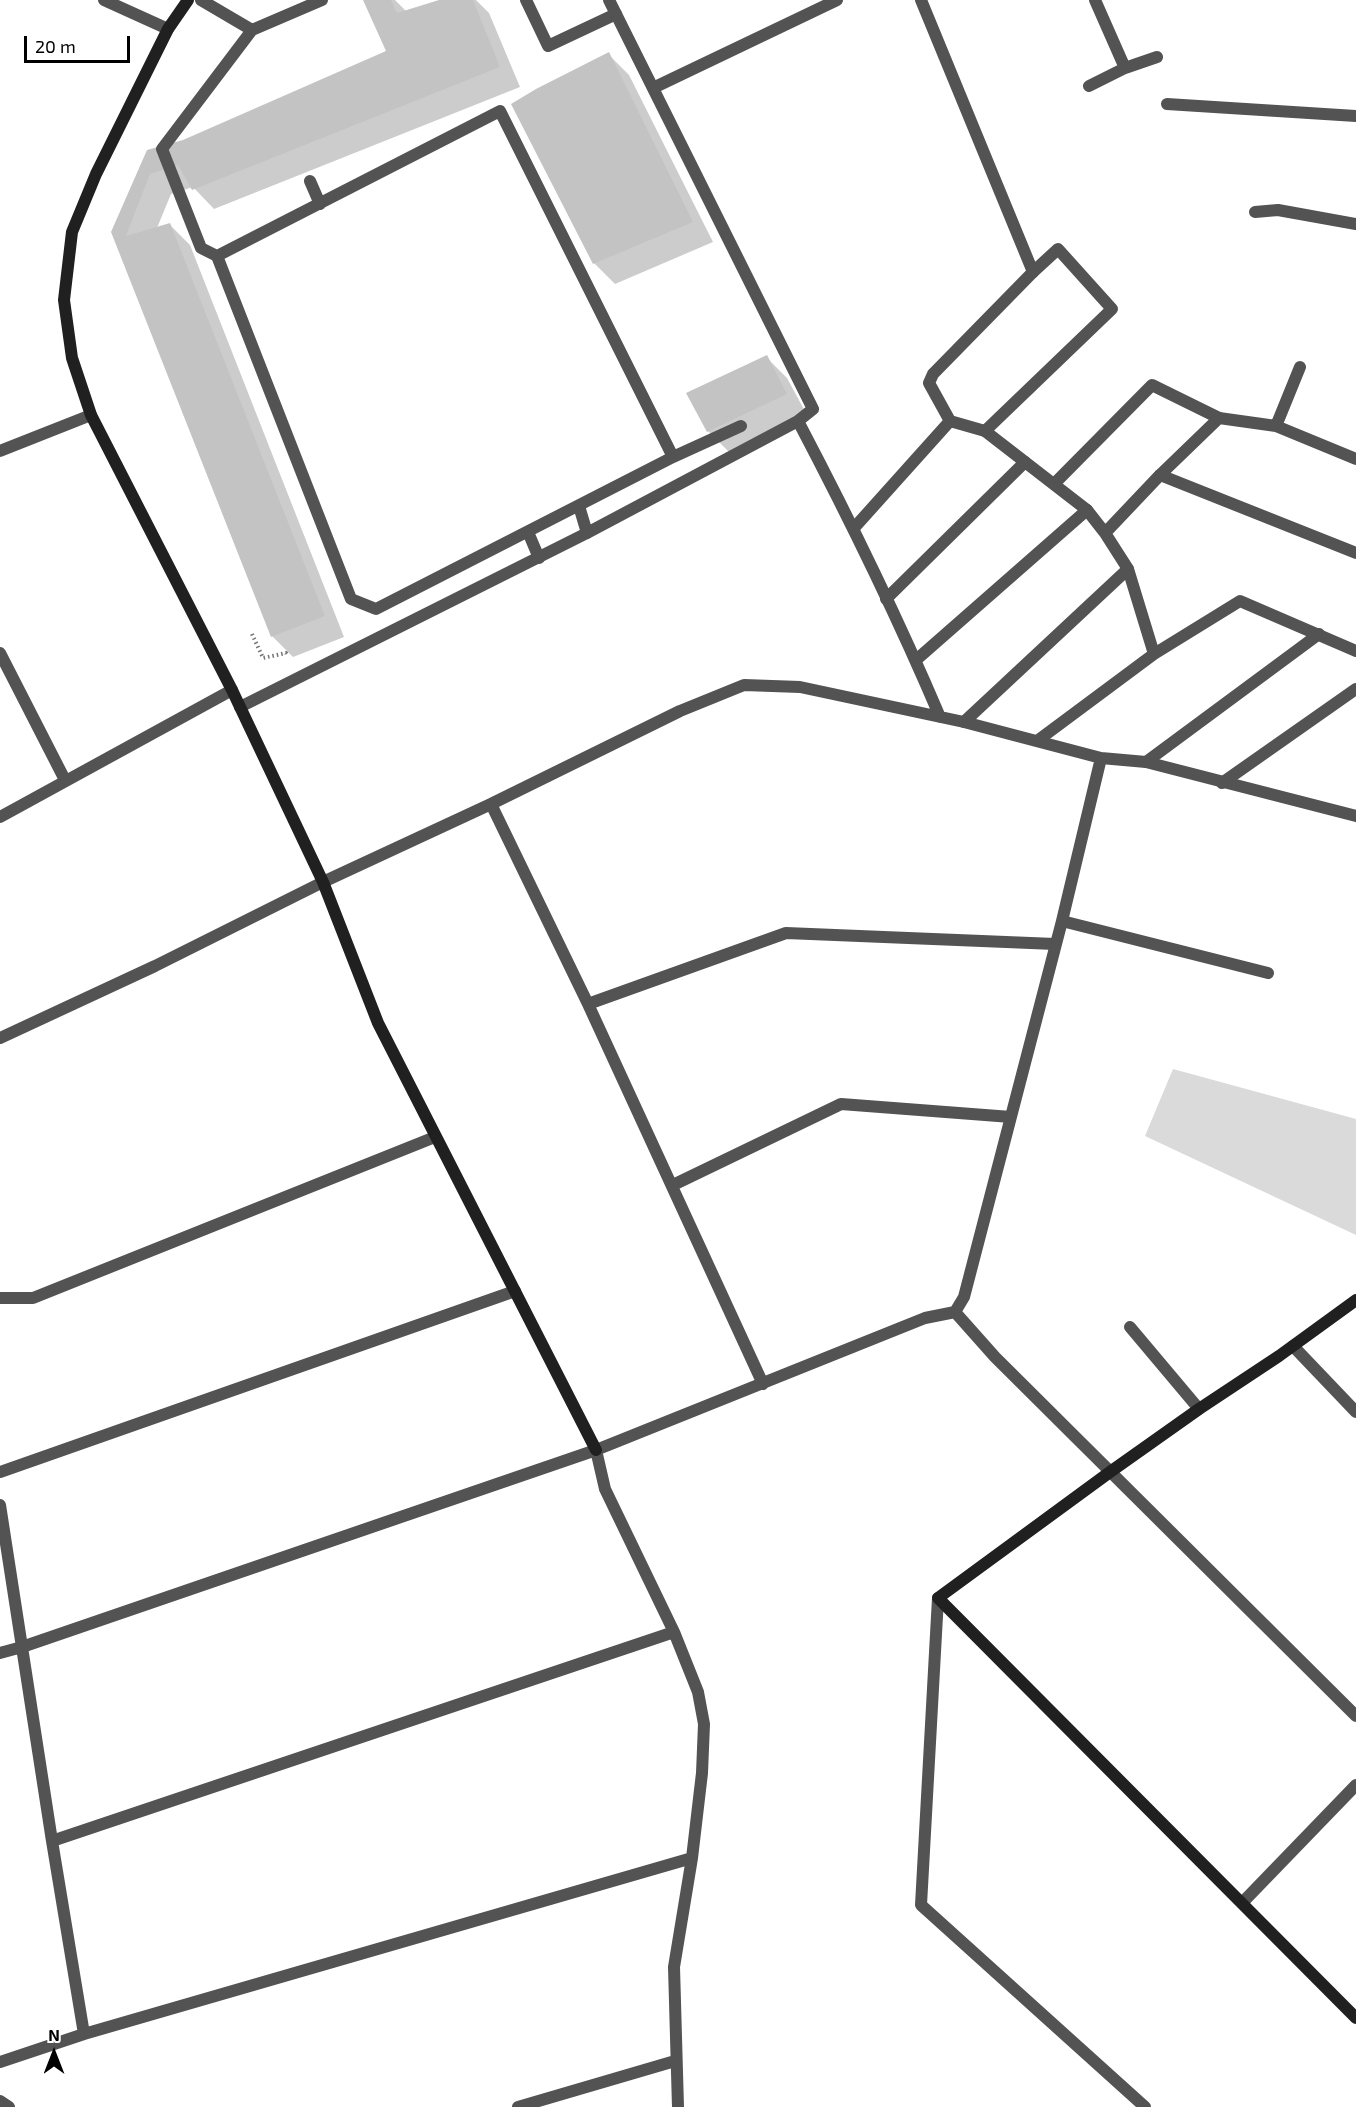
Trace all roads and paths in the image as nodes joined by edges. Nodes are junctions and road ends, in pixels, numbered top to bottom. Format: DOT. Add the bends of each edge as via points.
graph roads {
  1 [pos="104,0"];
  2 [pos="188,0"];
  3 [pos="201,0"];
  4 [pos="322,0"];
  5 [pos="526,0"];
  6 [pos="609,0"];
  7 [pos="837,0"];
  8 [pos="921,0"];
  9 [pos="1095,0"];
  10 [pos="615,14"];
  11 [pos="168,29"];
  12 [pos="252,30"];
  13 [pos="1157,57"];
  14 [pos="1125,68"];
  15 [pos="1089,86"];
  16 [pos="653,88"];
  17 [pos="1167,104"];
  18 [pos="1356,116"];
  19 [pos="310,181"];
  20 [pos="320,204"];
  21 [pos="1255,212"];
  22 [pos="1356,224"];
  23 [pos="217,256"];
  24 [pos="1033,272"];
  25 [pos="1300,366"];
  26 [pos="91,415"];
  27 [pos="1219,418"];
  28 [pos="798,421"];
  29 [pos="950,421"];
  30 [pos="741,426"];
  31 [pos="1276,426"];
  32 [pos="985,431"];
  33 [pos="0,451"];
  34 [pos="673,457"];
  35 [pos="1356,459"];
  36 [pos="1025,462"];
  37 [pos="1160,475"];
  38 [pos="1054,484"];
  39 [pos="579,506"];
  40 [pos="1087,510"];
  41 [pos="854,528"];
  42 [pos="528,532"];
  43 [pos="587,533"];
  44 [pos="1105,533"];
  45 [pos="1356,553"];
  46 [pos="539,558"];
  47 [pos="1128,569"];
  48 [pos="886,599"];
  49 [pos="252,634"];
  50 [pos="1319,634"];
  51 [pos="1356,651"];
  52 [pos="0,653"];
  53 [pos="1154,654"];
  54 [pos="916,660"];
  55 [pos="297,680"];
  56 [pos="1356,689"];
  57 [pos="232,690"];
  58 [pos="240,707"];
  59 [pos="940,717"];
  60 [pos="964,722"];
  61 [pos="1037,741"];
  62 [pos="1101,758"];
  63 [pos="1146,762"];
  64 [pos="65,780"];
  65 [pos="1222,783"];
  66 [pos="491,804"];
  67 [pos="1356,816"];
  68 [pos="0,817"];
  69 [pos="323,882"];
  70 [pos="1062,921"];
  71 [pos="1055,944"];
  72 [pos="1268,973"];
  73 [pos="588,1004"];
  74 [pos="0,1038"];
  75 [pos="1011,1117"];
  76 [pos="435,1137"];
  77 [pos="672,1185"];
  78 [pos="515,1291"];
  79 [pos="0,1298"];
  80 [pos="1356,1300"];
  81 [pos="955,1312"];
  82 [pos="1130,1327"];
  83 [pos="1293,1346"];
  84 [pos="763,1384"];
  85 [pos="1199,1409"];
  86 [pos="1356,1412"];
  87 [pos="596,1450"];
  88 [pos="0,1472"];
  89 [pos="1110,1472"];
  90 [pos="0,1505"];
  91 [pos="938,1598"];
  92 [pos="674,1632"];
  93 [pos="22,1647"];
  94 [pos="0,1653"];
  95 [pos="1356,1716"];
  96 [pos="1356,1785"];
  97 [pos="52,1841"];
  98 [pos="692,1858"];
  99 [pos="1242,1903"];
  100 [pos="1356,2018"];
  101 [pos="84,2034"];
  102 [pos="675,2061"];
  103 [pos="0,2062"];
  104 [pos="0,2102"];
  105 [pos="9,2107"];
  106 [pos="518,2107"];
  107 [pos="678,2107"];
  108 [pos="1145,2107"];
  1 -- 11 [label="street"];
  2 -- 11 [label="street"];
  3 -- 12 [label="street"];
  4 -- 12 [label="street"];
  5 -- 10 [label="street" via="548,46"];
  6 -- 10 [label="street"];
  7 -- 16 [label="street"];
  8 -- 24 [label="street"];
  9 -- 14 [label="street"];
  10 -- 16 [label="street"];
  11 -- 26 [label="street" via="96,174 72,232 64,300 72,358"];
  12 -- 23 [label="street" via="162,149 201,248"];
  13 -- 14 [label="street"];
  14 -- 15 [label="street"];
  16 -- 28 [label="street" via="813,409"];
  17 -- 18 [label="street"];
  19 -- 20 [label="street"];
  20 -- 23 [label="street"];
  20 -- 34 [label="street" via="500,111"];
  21 -- 22 [label="street" via="1278,210"];
  23 -- 42 [label="street" via="351,599 376,609"];
  24 -- 29 [label="street" via="933,374 929,383"];
  24 -- 32 [label="street" via="1058,249 1112,309"];
  25 -- 31 [label="street"];
  26 -- 33 [label="street"];
  26 -- 57 [label="street"];
  27 -- 31 [label="street"];
  27 -- 37 [label="street"];
  27 -- 38 [label="street" via="1152,385"];
  28 -- 41 [label="street"];
  28 -- 43 [label="street"];
  29 -- 32 [label="street"];
  29 -- 41 [label="street"];
  30 -- 34 [label="street"];
  31 -- 35 [label="street"];
  32 -- 36 [label="street"];
  34 -- 39 [label="street"];
  36 -- 38 [label="street"];
  36 -- 48 [label="street"];
  37 -- 44 [label="street"];
  37 -- 45 [label="street"];
  38 -- 40 [label="street"];
  39 -- 42 [label="street"];
  39 -- 43 [label="street"];
  40 -- 44 [label="street"];
  40 -- 54 [label="street"];
  41 -- 48 [label="street"];
  42 -- 46 [label="street"];
  43 -- 46 [label="street"];
  44 -- 47 [label="street"];
  46 -- 55 [label="street"];
  47 -- 53 [label="street"];
  47 -- 60 [label="street"];
  48 -- 54 [label="street"];
  49 -- 55 [label="path" via="263,658 286,653"];
  50 -- 51 [label="street"];
  50 -- 53 [label="street" via="1240,601"];
  50 -- 63 [label="street"];
  52 -- 64 [label="street"];
  53 -- 61 [label="street"];
  54 -- 59 [label="street"];
  55 -- 58 [label="street"];
  56 -- 65 [label="street"];
  57 -- 58 [label="street"];
  57 -- 64 [label="street"];
  58 -- 69 [label="street"];
  59 -- 60 [label="street"];
  59 -- 66 [label="street" via="800,687 744,685 680,711"];
  60 -- 61 [label="street"];
  61 -- 62 [label="street"];
  62 -- 63 [label="street"];
  62 -- 70 [label="street"];
  63 -- 65 [label="street"];
  64 -- 68 [label="street"];
  65 -- 67 [label="street"];
  66 -- 69 [label="street"];
  66 -- 73 [label="street"];
  69 -- 74 [label="street"];
  69 -- 76 [label="street" via="378,1023"];
  70 -- 71 [label="street"];
  70 -- 72 [label="street"];
  71 -- 73 [label="street" via="786,933"];
  71 -- 75 [label="street"];
  73 -- 77 [label="street"];
  75 -- 77 [label="street" via="841,1104"];
  75 -- 81 [label="street" via="964,1297"];
  76 -- 78 [label="street"];
  76 -- 79 [label="street" via="33,1298"];
  77 -- 84 [label="street"];
  78 -- 87 [label="street"];
  78 -- 88 [label="street"];
  80 -- 83 [label="street"];
  81 -- 84 [label="street" via="925,1318"];
  81 -- 89 [label="street"];
  82 -- 85 [label="street"];
  83 -- 85 [label="street"];
  83 -- 86 [label="street"];
  84 -- 87 [label="street"];
  85 -- 89 [label="street"];
  87 -- 92 [label="street" via="605,1489"];
  87 -- 93 [label="street"];
  89 -- 91 [label="street"];
  89 -- 95 [label="street"];
  90 -- 93 [label="street"];
  91 -- 99 [label="street"];
  91 -- 108 [label="street" via="921,1905"];
  92 -- 97 [label="street"];
  92 -- 98 [label="street" via="698,1692 704,1724"];
  93 -- 94 [label="street"];
  93 -- 97 [label="street"];
  96 -- 99 [label="street"];
  97 -- 101 [label="street"];
  98 -- 101 [label="street"];
  98 -- 102 [label="street" via="674,1967"];
  99 -- 100 [label="street"];
  101 -- 103 [label="street"];
  102 -- 106 [label="street"];
  102 -- 107 [label="street"];
  104 -- 105 [label="street"];
}
